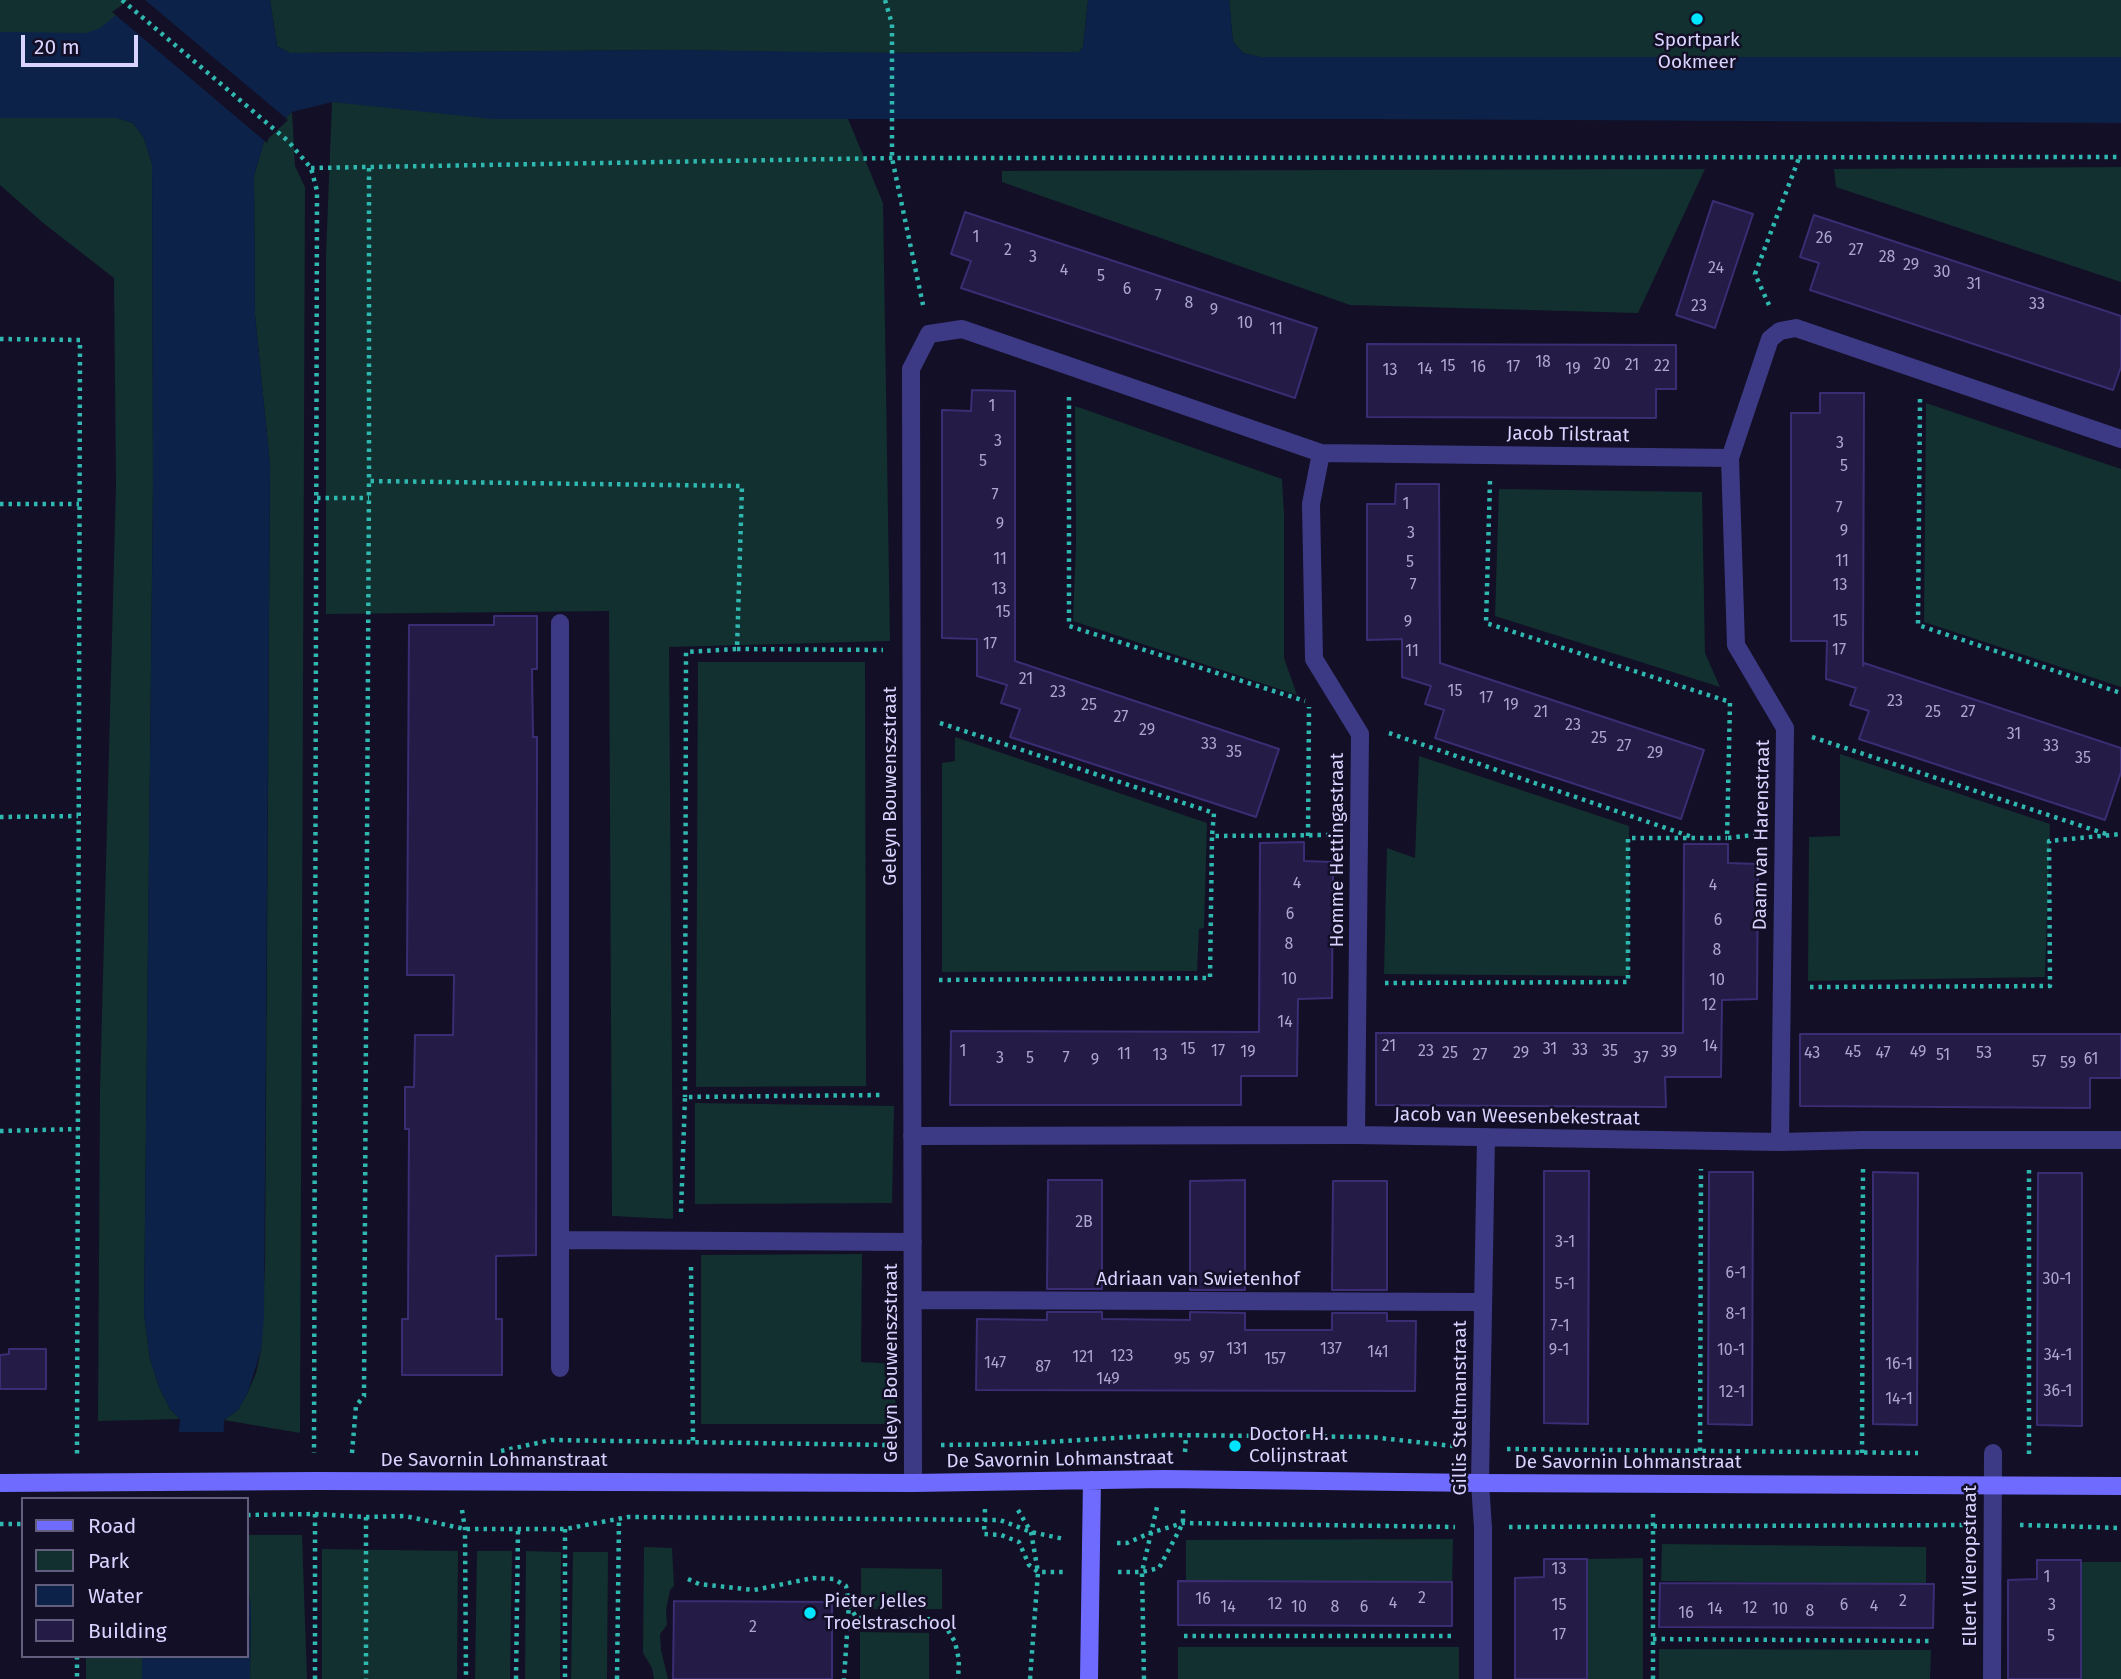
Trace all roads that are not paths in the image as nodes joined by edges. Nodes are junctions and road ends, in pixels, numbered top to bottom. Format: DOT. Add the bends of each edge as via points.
graph roads {
  1 [pos="929,334"];
  2 [pos="2121,439"];
  3 [pos="1321,453"];
  4 [pos="1730,458"];
  5 [pos="560,623"];
  6 [pos="1356,1135"];
  7 [pos="912,1136"];
  8 [pos="1486,1137"];
  9 [pos="2121,1140"];
  10 [pos="1780,1142"];
  11 [pos="561,1240"];
  12 [pos="913,1242"];
  13 [pos="913,1300"];
  14 [pos="1483,1302"];
  15 [pos="560,1368"];
  16 [pos="1993,1453"];
  17 [pos="1092,1480"];
  18 [pos="0,1483"];
  19 [pos="913,1483"];
  20 [pos="1480,1483"];
  21 [pos="1992,1485"];
  22 [pos="2121,1486"];
  23 [pos="1089,1679"];
  24 [pos="1483,1679"];
  25 [pos="1992,1679"];
  1 -- 3 [label="street, Jacob Tilstraat" via="962,329"];
  1 -- 7 [label="street, Geleyn Bouwenszstraat" via="911,369"];
  2 -- 4 [label="street" via="1796,328 1770,339"];
  3 -- 4 [label="street, Jacob Tilstraat"];
  3 -- 6 [label="street, Homme Hettingastraat" via="1311,504 1314,659 1360,734"];
  4 -- 10 [label="street, Daam van Harenstraat" via="1736,645 1785,728"];
  5 -- 11 [label="street"];
  6 -- 7 [label="street, Jacob van Weesenbekestraat"];
  6 -- 8 [label="street, Jacob van Weesenbekestraat"];
  7 -- 12 [label="street, Geleyn Bouwenszstraat"];
  8 -- 10 [label="street, Jacob van Weesenbekestraat"];
  8 -- 14 [label="street, Gillis Steltmanstraat"];
  9 -- 10 [label="street, Jacob van Weesenbekestraat"];
  11 -- 12 [label="street, Geleyn Bouwenszstraat"];
  11 -- 15 [label="street"];
  12 -- 13 [label="street, Geleyn Bouwenszstraat"];
  13 -- 14 [label="street, Adriaan van Swietenhof"];
  13 -- 19 [label="street, Geleyn Bouwenszstraat"];
  14 -- 20 [label="street, Gillis Steltmanstraat"];
  16 -- 21 [label="street, Ellert Vlieropstraat"];
  17 -- 19 [label="street, De Savornin Lohmanstraat"];
  17 -- 20 [label="street, De Savornin Lohmanstraat"];
  17 -- 23 [label="street"];
  18 -- 19 [label="street, De Savornin Lohmanstraat"];
  20 -- 21 [label="street, De Savornin Lohmanstraat"];
  20 -- 24 [label="street, Gillis Steltmanstraat"];
  21 -- 22 [label="street, De Savornin Lohmanstraat"];
  21 -- 25 [label="street, Ellert Vlieropstraat"];
}
